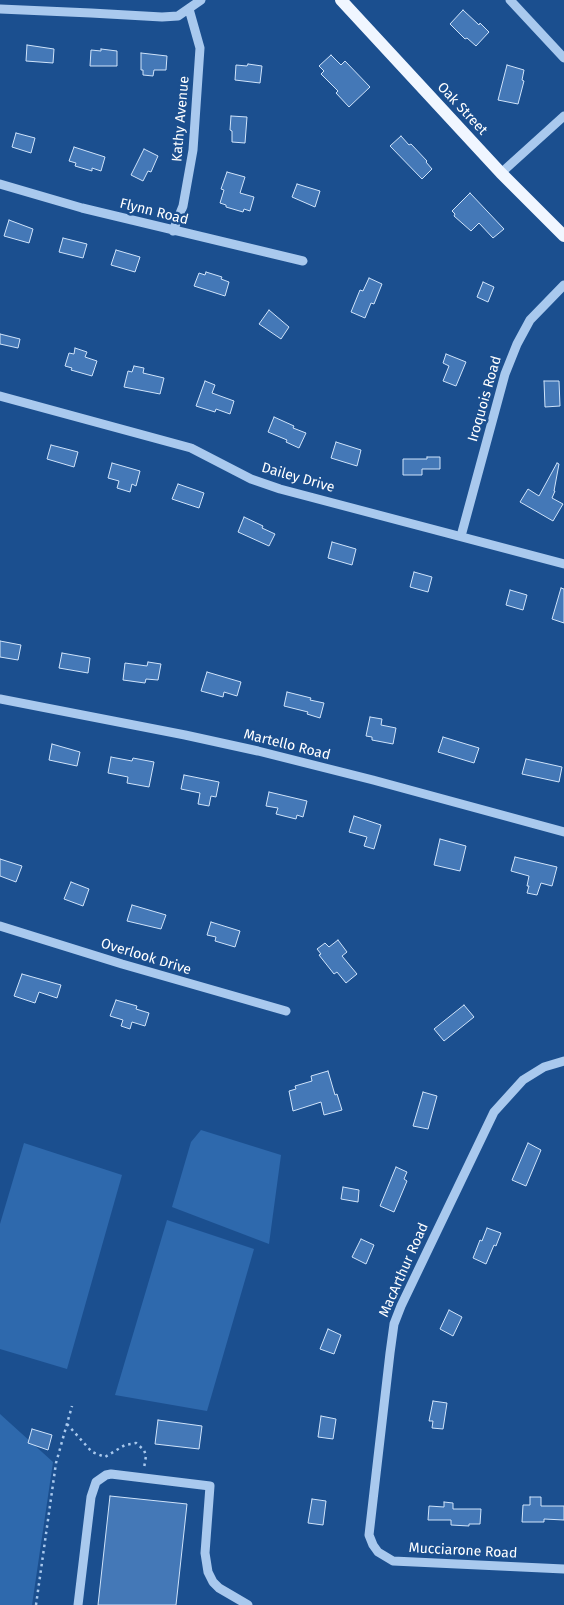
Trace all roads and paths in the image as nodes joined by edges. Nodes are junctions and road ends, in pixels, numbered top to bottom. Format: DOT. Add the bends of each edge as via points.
graph roads {
  1 [pos="201,0"];
  2 [pos="341,0"];
  3 [pos="510,0"];
  4 [pos="0,9"];
  5 [pos="189,9"];
  6 [pos="564,58"];
  7 [pos="564,116"];
  8 [pos="501,173"];
  9 [pos="0,184"];
  10 [pos="172,231"];
  11 [pos="564,236"];
  12 [pos="303,261"];
  13 [pos="564,285"];
  14 [pos="0,396"];
  15 [pos="461,536"];
  16 [pos="564,564"];
  17 [pos="0,699"];
  18 [pos="564,832"];
  19 [pos="0,926"];
  20 [pos="286,1011"];
  21 [pos="564,1061"];
  22 [pos="72,1406"];
  23 [pos="67,1424"];
  24 [pos="143,1478"];
  25 [pos="371,1539"];
  26 [pos="564,1570"];
  27 [pos="36,1605"];
  28 [pos="78,1605"];
  29 [pos="248,1605"];
  1 -- 5 [label="street"];
  2 -- 8 [label="main road, Oak Street"];
  3 -- 6 [label="street"];
  4 -- 5 [label="street" via="162,17 178,16"];
  5 -- 10 [label="street, Kathy Avenue" via="200,48 194,141 183,206"];
  7 -- 8 [label="street"];
  8 -- 11 [label="main road, Oak Street"];
  9 -- 10 [label="street, Flynn Road"];
  10 -- 12 [label="street, Flynn Road"];
  13 -- 15 [label="street, Iroquois Road" via="530,320 517,344 505,374"];
  14 -- 15 [label="street, Dailey Drive" via="191,448 251,479 280,489"];
  15 -- 16 [label="street, Dailey Drive"];
  17 -- 18 [label="street, Martello Road" via="258,751"];
  19 -- 20 [label="street, Overlook Drive"];
  21 -- 25 [label="street, MacArthur Road" via="544,1067 523,1080 494,1112 401,1306 394,1324 390,1353"];
  22 -- 23 [label="path"];
  23 -- 24 [label="path" via="92,1452 105,1457 125,1444 136,1443 146,1456"];
  23 -- 27 [label="path" via="56,1463"];
  24 -- 28 [label="street" via="106,1474 96,1482 88,1518"];
  24 -- 29 [label="street" via="210,1486 205,1553 208,1572 219,1588"];
  25 -- 26 [label="street, Mucciarone Road" via="378,1552 393,1561"];
}
